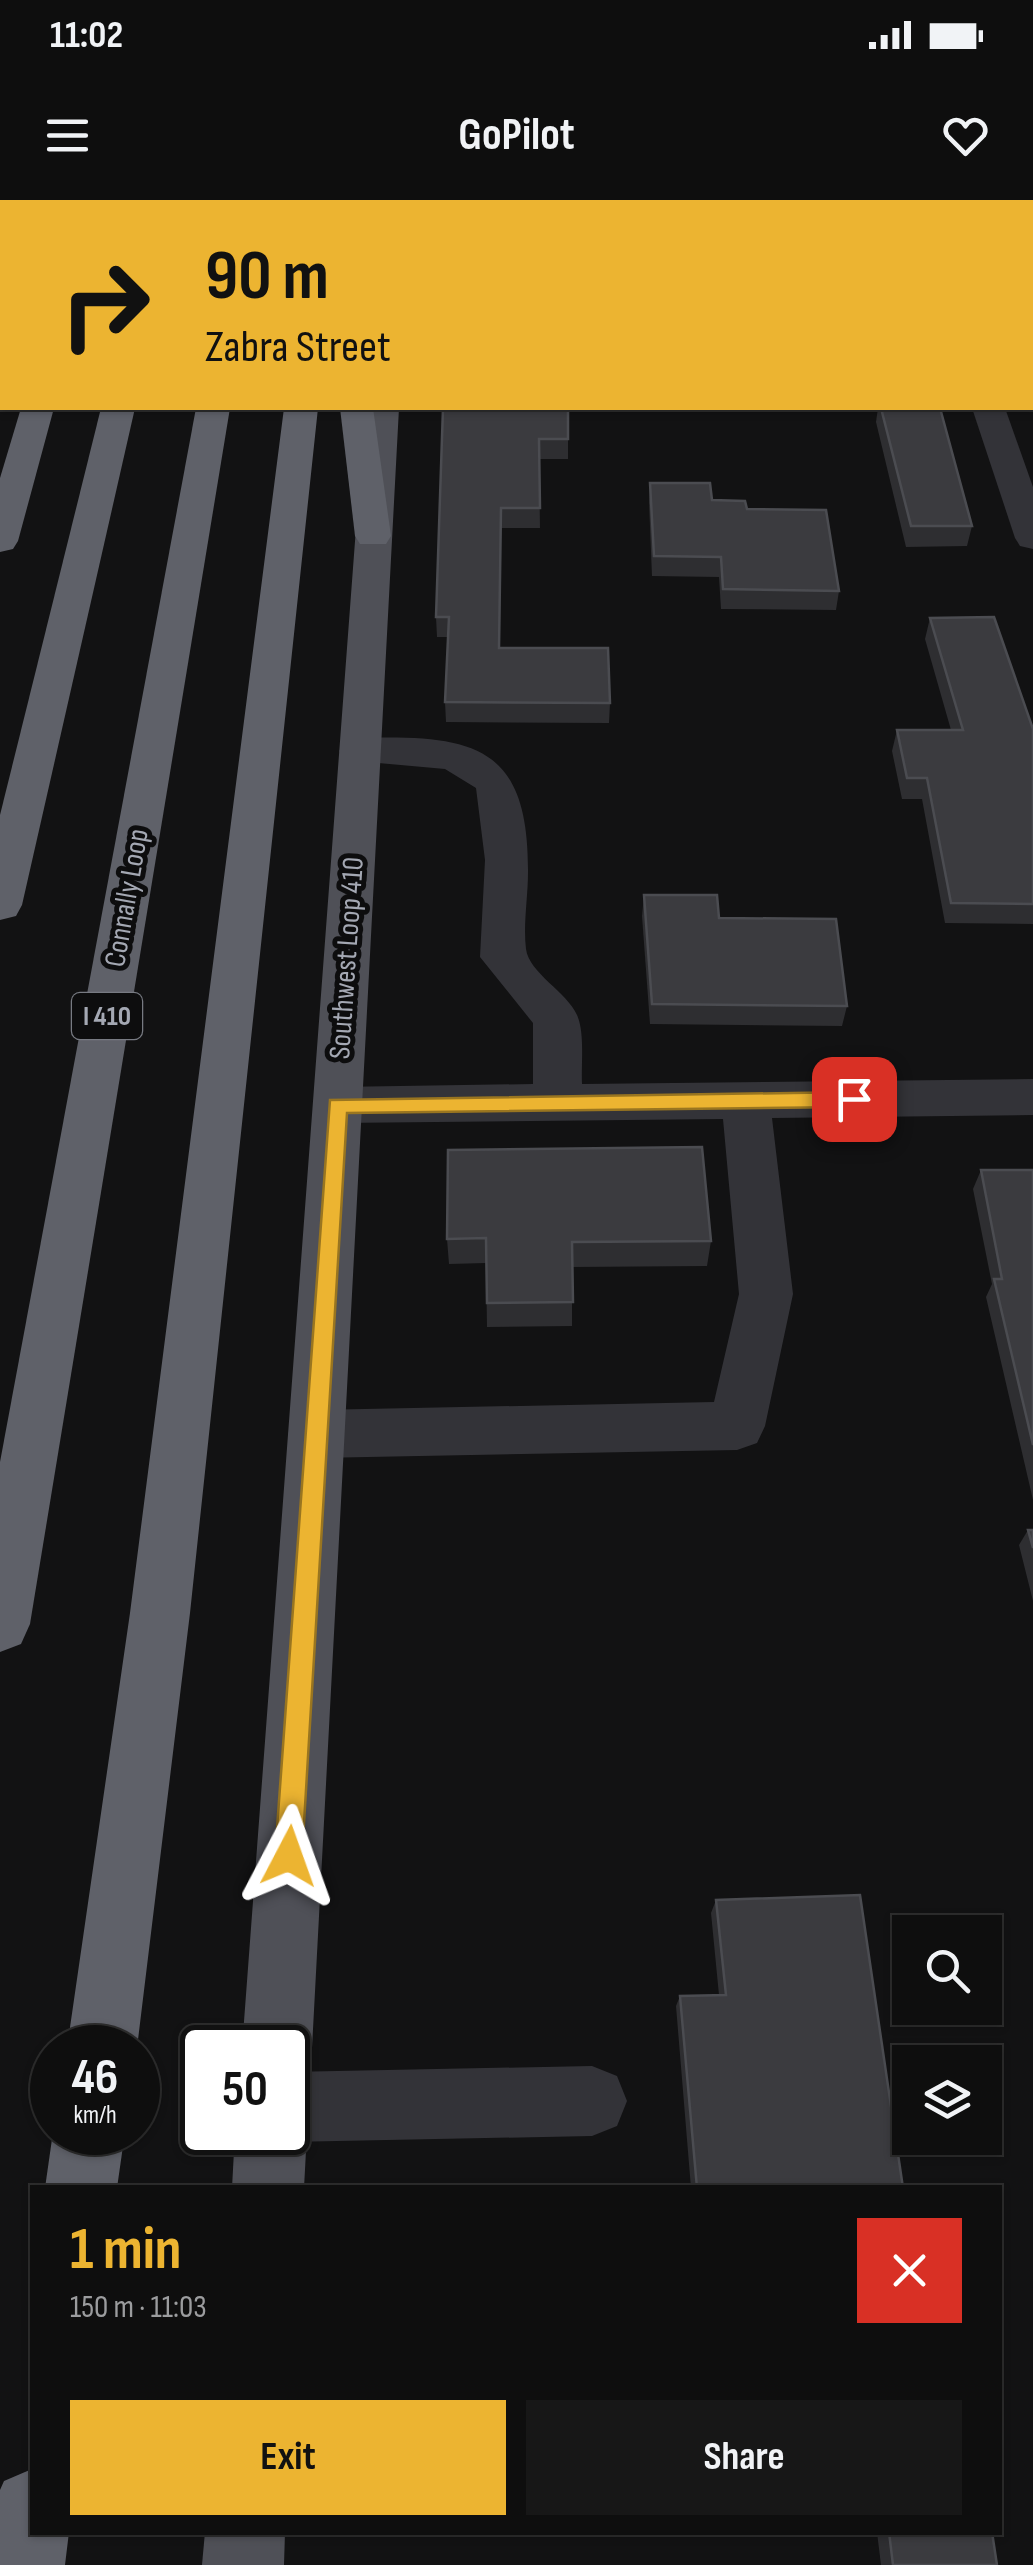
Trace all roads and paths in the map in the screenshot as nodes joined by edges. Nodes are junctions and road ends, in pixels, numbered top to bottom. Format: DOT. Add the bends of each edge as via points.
graph roads {
  1 [pos="36,410"];
  2 [pos="118,410"];
  3 [pos="213,410"];
  4 [pos="301,410"];
  5 [pos="356,410"];
  6 [pos="382,410"];
  7 [pos="989,410"];
  8 [pos="373,536"];
  9 [pos="1033,538"];
  10 [pos="0,541"];
  11 [pos="360,751"];
  12 [pos="0,905"];
  13 [pos="1033,1098"];
  14 [pos="746,1100"];
  15 [pos="558,1102"];
  16 [pos="338,1105"];
  17 [pos="316,1434"];
  18 [pos="0,1624"];
  19 [pos="105,2025"];
  20 [pos="278,2025"];
  21 [pos="592,2101"];
  22 [pos="310,2107"];
  23 [pos="85,2155"];
  24 [pos="270,2155"];
  25 [pos="80,2185"];
  26 [pos="268,2185"];
  27 [pos="30,2523"];
  28 [pos="245,2535"];
  29 [pos="24,2565"];
  30 [pos="243,2565"];
  1 -- 10 [label="highway"];
  2 -- 12 [label="highway"];
  3 -- 18 [label="highway, Connally Loop / I 410"];
  4 -- 19 [label="highway"];
  5 -- 8 [label="highway"];
  6 -- 8 [label="main road, Southwest Loop 410"];
  7 -- 9 [label="street"];
  8 -- 11 [label="main road, Southwest Loop 410"];
  11 -- 15 [label="street" via="432,752 488,773 504,802 504,957 556,1019"];
  11 -- 16 [label="main road, Southwest Loop 410"];
  13 -- 14 [label="street"];
  14 -- 15 [label="street"];
  14 -- 17 [label="street" via="766,1294 737,1426"];
  15 -- 16 [label="street"];
  16 -- 17 [label="main road, Southwest Loop 410"];
  17 -- 20 [label="main road, Southwest Loop 410"];
  21 -- 22 [label="street"];
  23 -- 25 [label="highway"];
  24 -- 26 [label="main road"];
  27 -- 29 [label="highway"];
  28 -- 30 [label="main road"];
}
